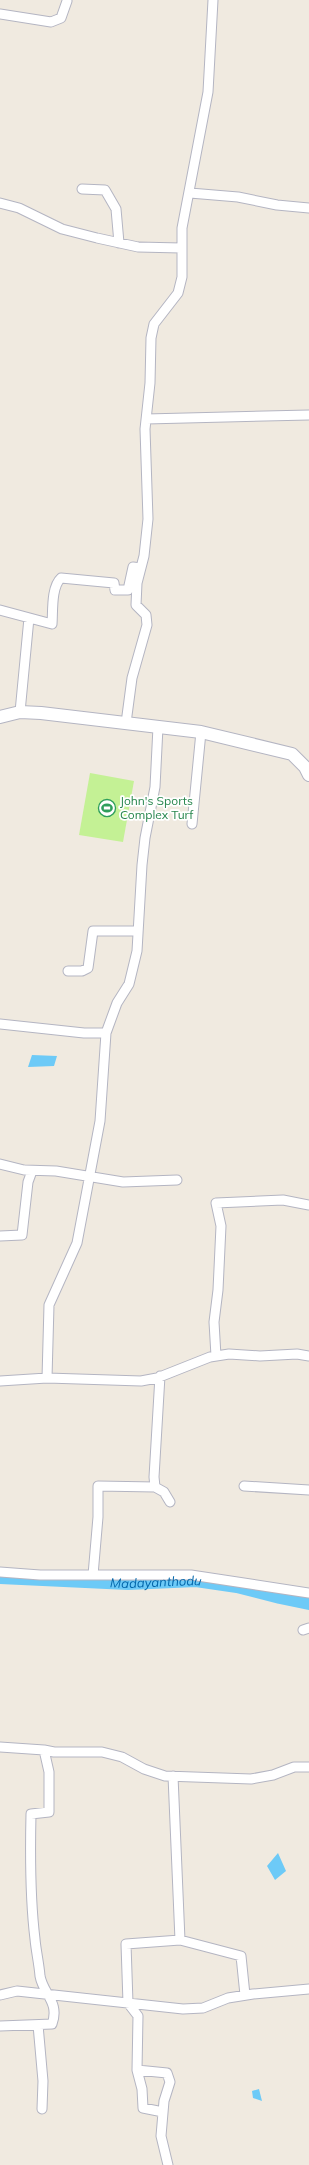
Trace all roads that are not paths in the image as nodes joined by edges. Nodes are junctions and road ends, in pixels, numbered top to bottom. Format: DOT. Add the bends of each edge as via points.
graph roads {
  1 [pos="213,0"];
  2 [pos="67,1"];
  3 [pos="0,14"];
  4 [pos="82,189"];
  5 [pos="190,193"];
  6 [pos="0,203"];
  7 [pos="309,208"];
  8 [pos="119,243"];
  9 [pos="181,248"];
  10 [pos="309,415"];
  11 [pos="146,419"];
  12 [pos="141,568"];
  13 [pos="0,610"];
  14 [pos="29,618"];
  15 [pos="20,712"];
  16 [pos="0,717"];
  17 [pos="126,723"];
  18 [pos="158,727"];
  19 [pos="201,732"];
  20 [pos="309,775"];
  21 [pos="192,824"];
  22 [pos="138,931"];
  23 [pos="68,971"];
  24 [pos="0,1024"];
  25 [pos="106,1032"];
  26 [pos="0,1164"];
  27 [pos="32,1171"];
  28 [pos="91,1178"];
  29 [pos="177,1180"];
  30 [pos="309,1205"];
  31 [pos="0,1236"];
  32 [pos="216,1356"];
  33 [pos="309,1356"];
  34 [pos="160,1376"];
  35 [pos="47,1378"];
  36 [pos="0,1381"];
  37 [pos="244,1486"];
  38 [pos="155,1487"];
  39 [pos="309,1490"];
  40 [pos="170,1502"];
  41 [pos="0,1572"];
  42 [pos="93,1575"];
  43 [pos="309,1593"];
  44 [pos="0,1747"];
  45 [pos="44,1750"];
  46 [pos="309,1767"];
  47 [pos="173,1776"];
  48 [pos="180,1940"];
  49 [pos="309,1989"];
  50 [pos="0,1995"];
  51 [pos="49,1995"];
  52 [pos="245,1995"];
  53 [pos="128,2002"];
  54 [pos="38,2025"];
  55 [pos="0,2026"];
  56 [pos="137,2070"];
  57 [pos="42,2109"];
  58 [pos="163,2112"];
  59 [pos="168,2165"];
  1 -- 5 [label="street" via="208,92"];
  2 -- 3 [label="street" via="61,18 51,22"];
  4 -- 8 [label="street" via="105,190 116,209"];
  5 -- 7 [label="street" via="238,197 277,206"];
  5 -- 9 [label="street" via="182,228"];
  6 -- 8 [label="street" via="19,208 62,229"];
  8 -- 9 [label="street" via="138,247"];
  9 -- 11 [label="street" via="182,277 178,292 154,324 151,338"];
  10 -- 11 [label="street"];
  11 -- 12 [label="street" via="148,519"];
  12 -- 14 [label="street" via="133,567 128,590 115,590 114,583 61,578 55,593 52,624"];
  12 -- 17 [label="street" via="136,605 146,615 147,625 132,678"];
  13 -- 14 [label="street"];
  14 -- 15 [label="street"];
  15 -- 16 [label="street"];
  15 -- 17 [label="street"];
  17 -- 18 [label="street"];
  18 -- 19 [label="street"];
  18 -- 22 [label="street" via="155,787 145,838"];
  19 -- 20 [label="street" via="292,754"];
  19 -- 21 [label="street"];
  22 -- 23 [label="street" via="93,931 88,968 82,971"];
  22 -- 25 [label="street" via="137,951 129,984 117,1003"];
  24 -- 25 [label="street"];
  25 -- 28 [label="street" via="100,1121"];
  26 -- 27 [label="street"];
  27 -- 28 [label="street" via="56,1171"];
  27 -- 31 [label="street" via="28,1182 22,1235"];
  28 -- 29 [label="street" via="123,1182"];
  28 -- 35 [label="street" via="77,1243 49,1305"];
  30 -- 32 [label="street" via="282,1200 216,1203 221,1226 214,1322"];
  32 -- 33 [label="street"];
  32 -- 34 [label="street"];
  34 -- 35 [label="street" via="141,1381"];
  34 -- 38 [label="street"];
  35 -- 36 [label="street"];
  37 -- 39 [label="street"];
  38 -- 40 [label="street" via="164,1492"];
  38 -- 42 [label="street" via="98,1486"];
  41 -- 42 [label="street"];
  42 -- 43 [label="street" via="191,1575"];
  44 -- 45 [label="street"];
  45 -- 47 [label="street" via="102,1752 122,1757 144,1769"];
  45 -- 51 [label="street" via="50,1772 49,1812 31,1814 30,1882 41,1978"];
  46 -- 47 [label="street" via="294,1767 273,1776 250,1780"];
  47 -- 48 [label="street"];
  48 -- 52 [label="street" via="241,1956"];
  48 -- 53 [label="street" via="126,1944"];
  49 -- 52 [label="street"];
  50 -- 51 [label="street" via="17,1991"];
  51 -- 53 [label="street"];
  51 -- 54 [label="street" via="54,2019 52,2024"];
  52 -- 53 [label="street" via="228,1998 203,2008 183,2009"];
  53 -- 56 [label="street" via="138,2016"];
  54 -- 55 [label="street"];
  54 -- 57 [label="street" via="43,2081"];
  56 -- 58 [label="street" via="143,2108"];
  56 -- 58 [label="street" via="167,2073 170,2082"];
  58 -- 59 [label="street" via="161,2136"];
}
